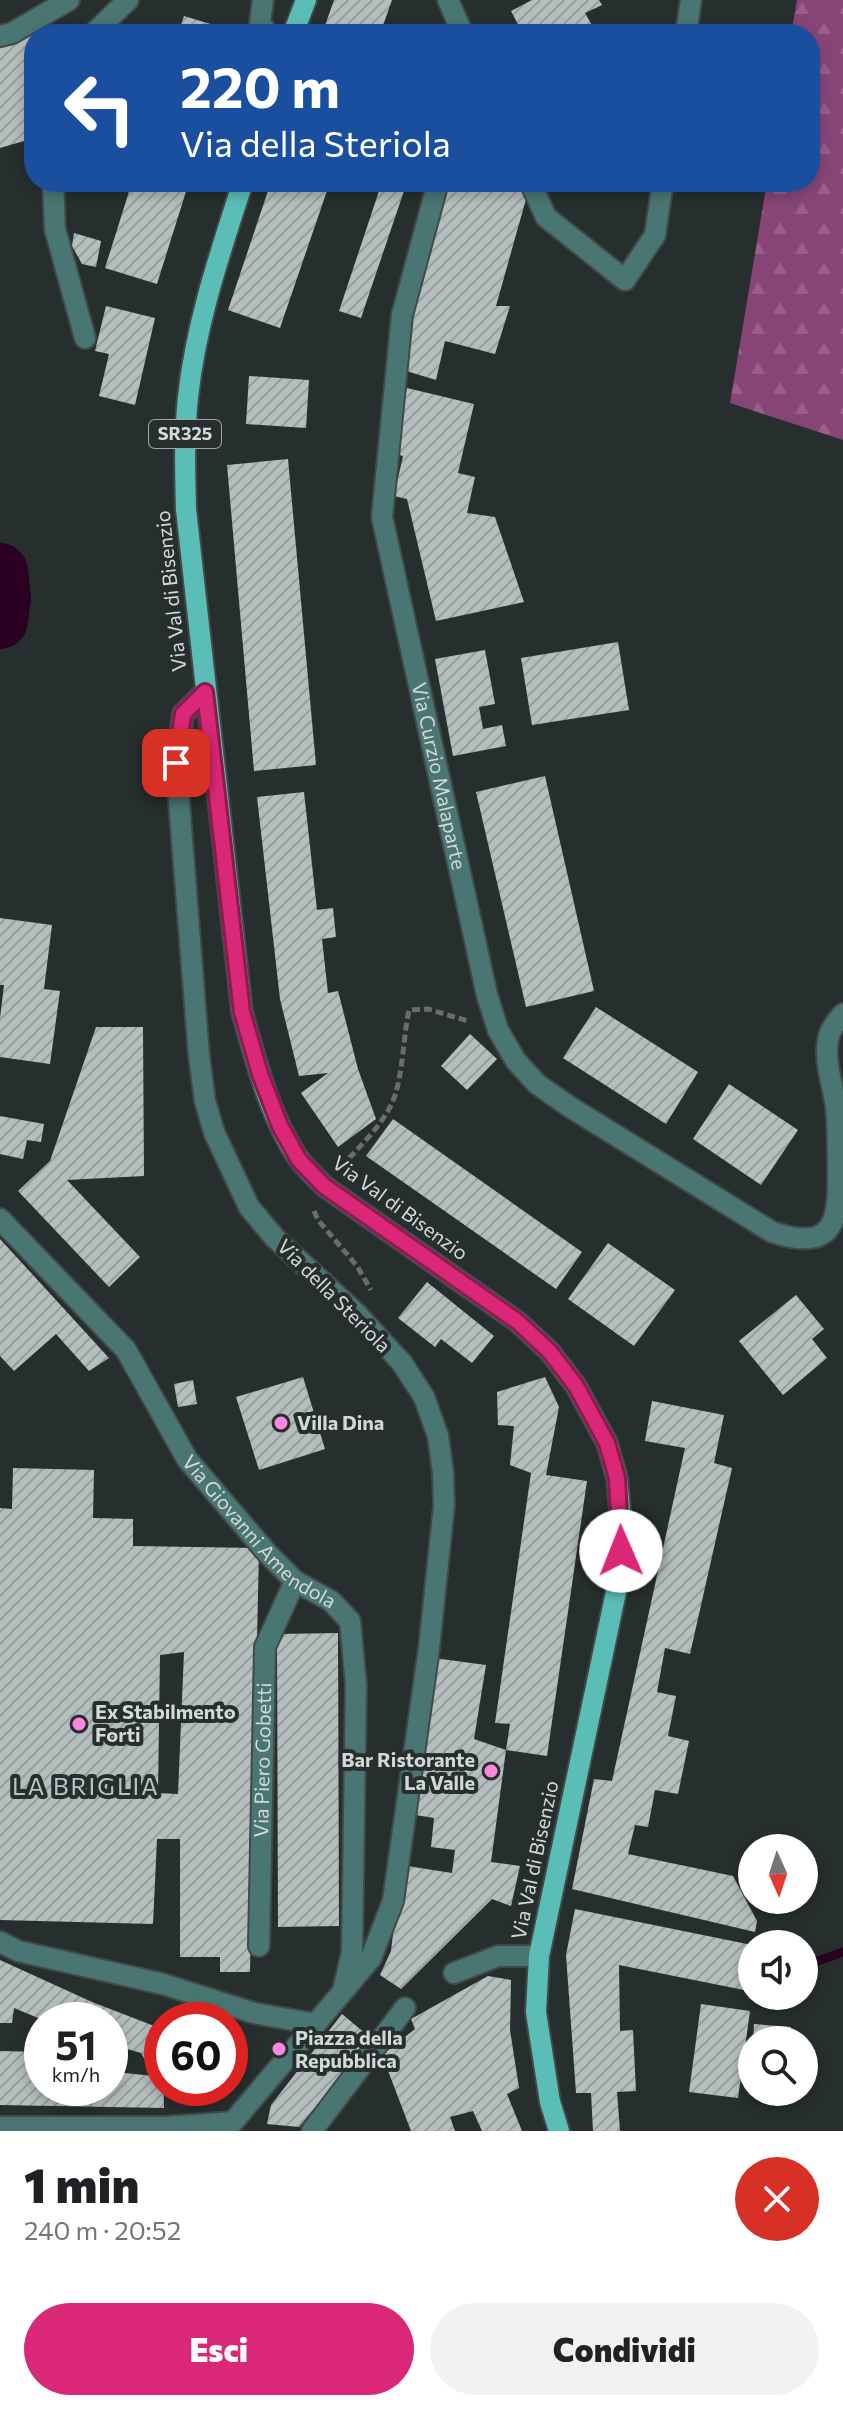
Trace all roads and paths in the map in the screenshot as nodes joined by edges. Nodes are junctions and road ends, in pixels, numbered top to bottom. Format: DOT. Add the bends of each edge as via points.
graph roads {
  1 [pos="69,0"];
  2 [pos="128,0"];
  3 [pos="263,0"];
  4 [pos="306,0"];
  5 [pos="448,0"];
  6 [pos="691,0"];
  7 [pos="28,24"];
  8 [pos="103,24"];
  9 [pos="261,24"];
  10 [pos="297,24"];
  11 [pos="459,24"];
  12 [pos="687,24"];
  13 [pos="24,26"];
  14 [pos="0,36"];
  15 [pos="53,192"];
  16 [pos="240,192"];
  17 [pos="435,192"];
  18 [pos="535,192"];
  19 [pos="661,192"];
  20 [pos="85,338"];
  21 [pos="205,692"];
  22 [pos="843,1014"];
  23 [pos="498,1030"];
  24 [pos="324,1186"];
  25 [pos="312,1207"];
  26 [pos="0,1219"];
  27 [pos="369,1328"];
  28 [pos="295,1581"];
  29 [pos="0,1942"];
  30 [pos="259,1946"];
  31 [pos="361,1955"];
  32 [pos="539,1956"];
  33 [pos="454,1973"];
  34 [pos="405,2008"];
  35 [pos="316,2024"];
  36 [pos="0,2127"];
  37 [pos="233,2127"];
  38 [pos="176,2128"];
  39 [pos="312,2131"];
  40 [pos="559,2131"];
  1 -- 7 [label="street"];
  2 -- 8 [label="street"];
  3 -- 9 [label="street"];
  4 -- 10 [label="main road"];
  5 -- 11 [label="street"];
  6 -- 12 [label="street"];
  13 -- 14 [label="street"];
  15 -- 20 [label="street" via="55,229"];
  16 -- 21 [label="main road, Via Val di Bisenzio / SR325" via="212,276 188,397 186,509"];
  17 -- 23 [label="street, Via Curzio Malaparte" via="402,315 382,517"];
  18 -- 19 [label="street" via="546,217 625,280 655,235"];
  21 -- 24 [label="main road, Via Val di Bisenzio / SR325" via="242,1012 280,1126 299,1160"];
  21 -- 27 [label="street, Via della Steriola" via="183,714 176,763 205,1101 249,1207"];
  22 -- 23 [label="street, Via Curzio Malaparte" via="827,1042 836,1107 838,1210 830,1228 812,1238 793,1239 772,1232 537,1084"];
  23 -- 24 [label="path" via="428,1009 409,1010 392,1103"];
  24 -- 32 [label="main road, Via Val di Bisenzio / SR325" via="518,1322 550,1352 607,1443 617,1478 620,1573"];
  25 -- 27 [label="path" via="372,1290"];
  26 -- 28 [label="street, Via Giovanni Amendola" via="126,1350 187,1459"];
  27 -- 31 [label="street, Via della Steriola" via="424,1397 438,1436 444,1506 393,1901"];
  28 -- 30 [label="street, Via Piero Gobetti" via="265,1647"];
  28 -- 31 [label="street, Via Giovanni Amendola" via="331,1601 350,1621"];
  29 -- 35 [label="street" via="254,2013"];
  31 -- 35 [label="street" via="343,1991"];
  32 -- 33 [label="street" via="498,1956"];
  32 -- 40 [label="main road, Via Val di Bisenzio / SR325" via="536,2012"];
  34 -- 39 [label="street"];
  35 -- 37 [label="street"];
  36 -- 38 [label="street"];
  37 -- 38 [label="street"];
}
